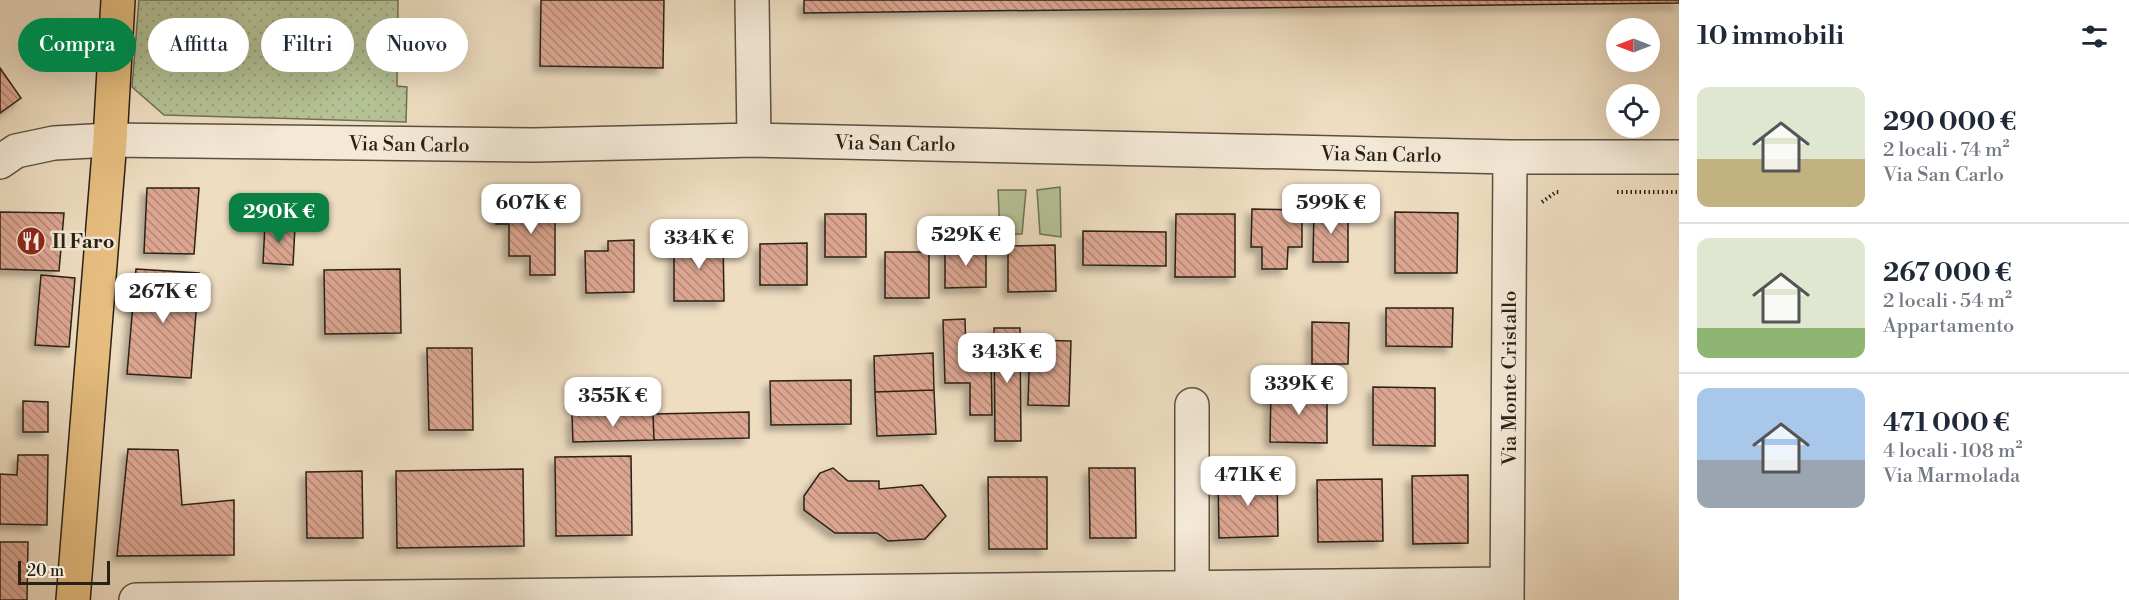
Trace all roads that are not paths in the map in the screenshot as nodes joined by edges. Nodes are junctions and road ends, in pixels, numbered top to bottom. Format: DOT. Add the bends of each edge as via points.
graph roads {
  1 [pos="118,0"];
  2 [pos="752,0"];
  3 [pos="110,140"];
  4 [pos="754,140"];
  5 [pos="1510,157"];
  6 [pos="1679,157"];
  7 [pos="0,162"];
  8 [pos="1192,405"];
  9 [pos="1507,592"];
  10 [pos="1192,594"];
  11 [pos="73,600"];
  12 [pos="136,600"];
  1 -- 3 [label="main road"];
  2 -- 4 [label="street"];
  3 -- 4 [label="street, Via San Carlo" via="534,145"];
  3 -- 7 [label="street, Via San Carlo" via="54,143 16,151"];
  3 -- 11 [label="main road"];
  4 -- 5 [label="street, Via San Carlo"];
  5 -- 6 [label="street, Via San Carlo"];
  5 -- 9 [label="street, Via Monte Cristallo"];
  8 -- 10 [label="street"];
  9 -- 10 [label="street"];
  10 -- 12 [label="street"];
}
